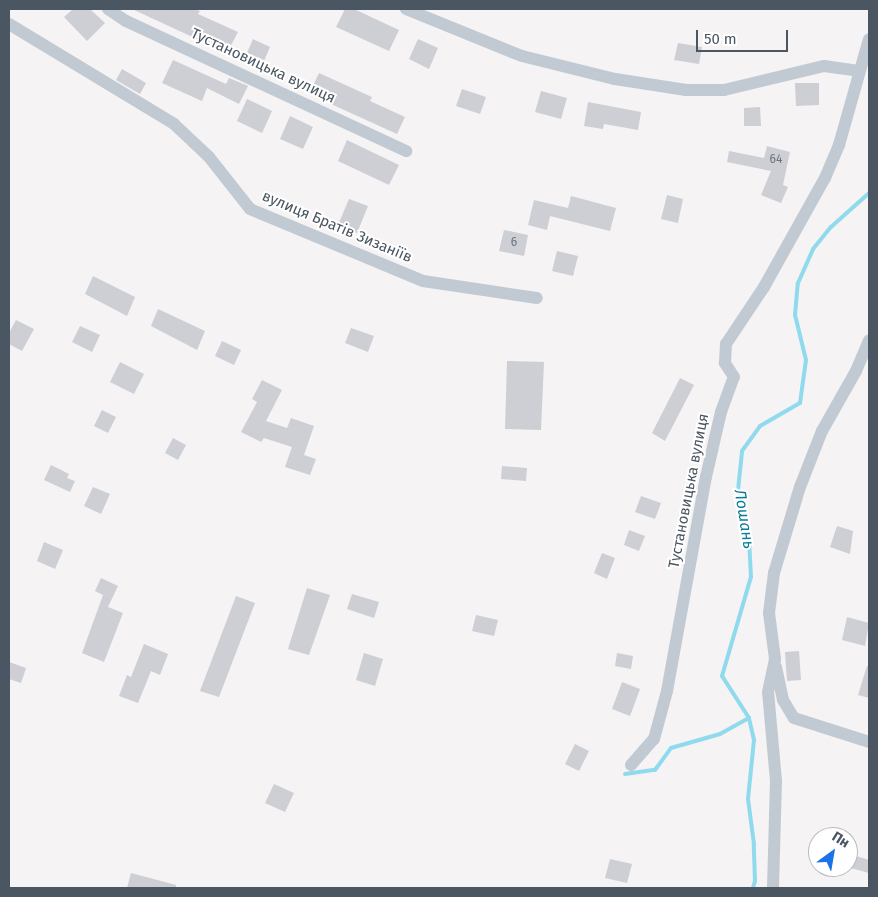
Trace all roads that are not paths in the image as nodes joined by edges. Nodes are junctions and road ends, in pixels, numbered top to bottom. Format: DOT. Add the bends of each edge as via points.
graph roads {
  1 [pos="108,9"];
  2 [pos="406,9"];
  3 [pos="9,24"];
  4 [pos="869,39"];
  5 [pos="860,71"];
  6 [pos="406,150"];
  7 [pos="537,298"];
  8 [pos="869,341"];
  9 [pos="775,659"];
  10 [pos="869,742"];
  11 [pos="631,765"];
  12 [pos="774,888"];
  1 -- 6 [label="street, Тустановицька вулиця" via="126,21"];
  2 -- 5 [label="street" via="522,56 615,79 686,90 724,90 824,66"];
  3 -- 7 [label="street, вулиця Братів Зизаніїв" via="174,124 209,157 250,209 424,281"];
  4 -- 5 [label="street, Тустановицька вулиця"];
  5 -- 11 [label="street, Тустановицька вулиця" via="839,145 825,178 764,287 726,344 725,363 734,377 721,412 706,477 667,691 654,739"];
  8 -- 9 [label="street" via="856,372 822,431 800,487 774,574 769,613"];
  9 -- 10 [label="street" via="783,700 794,718"];
  9 -- 12 [label="street" via="768,692 776,781"];
}
